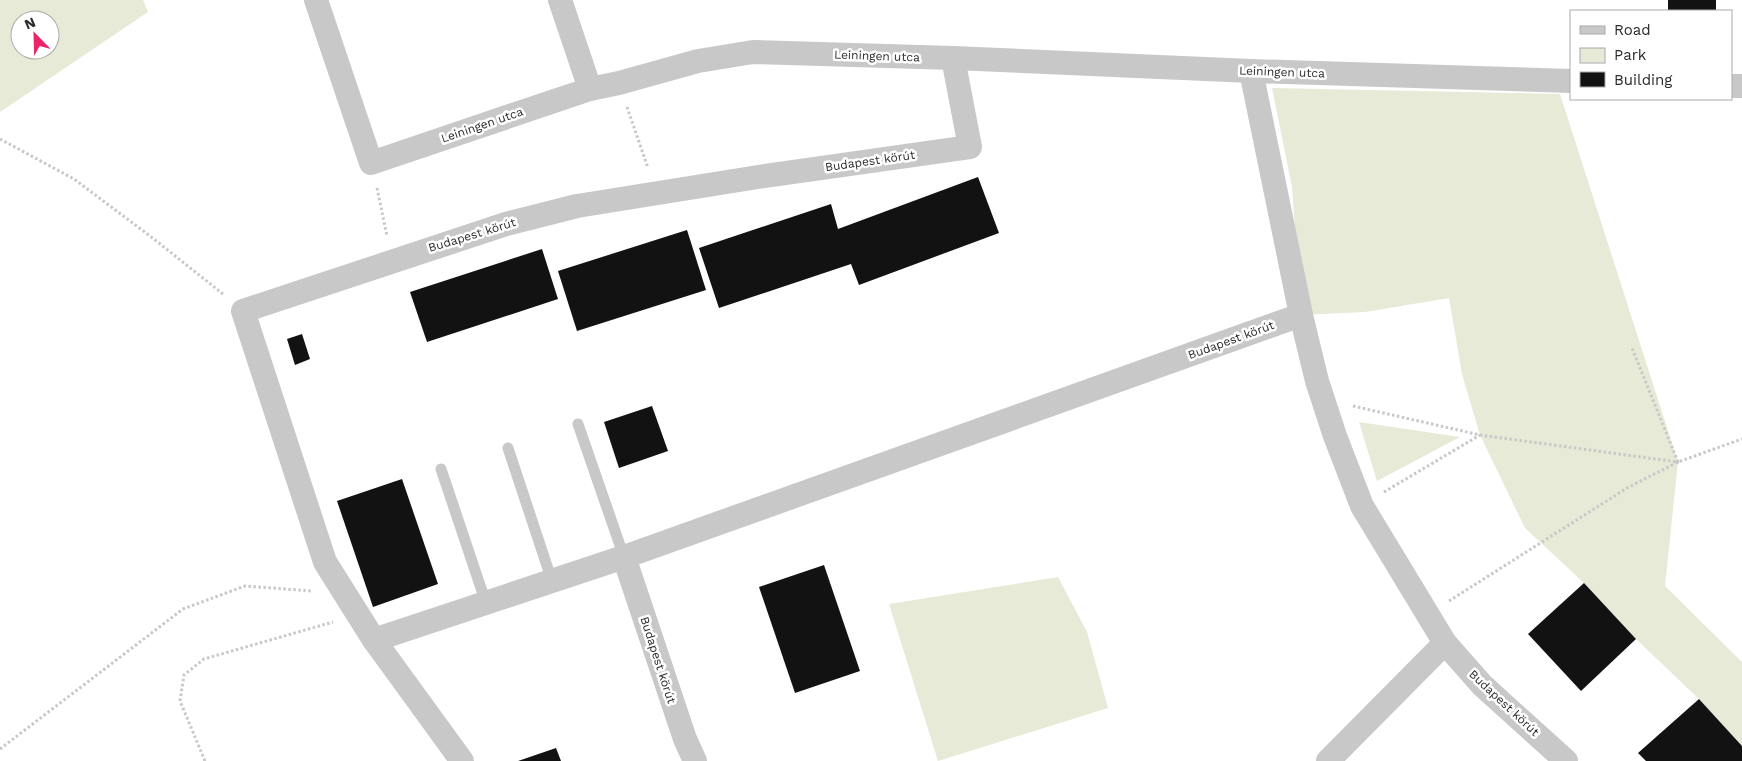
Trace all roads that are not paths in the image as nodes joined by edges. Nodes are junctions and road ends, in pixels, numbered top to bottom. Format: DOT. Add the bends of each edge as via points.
graph roads {
  1 [pos="316,0"];
  2 [pos="560,0"];
  3 [pos="953,58"];
  4 [pos="1251,71"];
  5 [pos="1570,81"];
  6 [pos="590,89"];
  7 [pos="1301,315"];
  8 [pos="578,424"];
  9 [pos="508,448"];
  10 [pos="441,469"];
  11 [pos="624,557"];
  12 [pos="552,581"];
  13 [pos="486,603"];
  14 [pos="374,640"];
  15 [pos="1445,643"];
  16 [pos="462,761"];
  17 [pos="695,761"];
  18 [pos="1328,761"];
  19 [pos="1566,761"];
  1 -- 6 [label="street, Leiningen utca" via="371,163"];
  2 -- 6 [label="street"];
  3 -- 4 [label="street, Leiningen utca"];
  3 -- 6 [label="street, Leiningen utca" via="753,52 698,61"];
  3 -- 14 [label="street, Budapest körút" via="970,147 577,206 506,224 243,310 325,562"];
  4 -- 5 [label="street, Leiningen utca"];
  4 -- 7 [label="street, Budapest körút"];
  7 -- 11 [label="street, Budapest körút"];
  7 -- 15 [label="street, Budapest körút" via="1334,436 1362,506"];
  8 -- 11 [label="lane"];
  9 -- 12 [label="lane"];
  10 -- 13 [label="lane"];
  11 -- 12 [label="street, Budapest körút"];
  11 -- 17 [label="street, Budapest körút"];
  12 -- 13 [label="street, Budapest körút"];
  13 -- 14 [label="street, Budapest körút"];
  14 -- 16 [label="street"];
  15 -- 18 [label="street"];
  15 -- 19 [label="street, Budapest körút" via="1482,685"];
}
